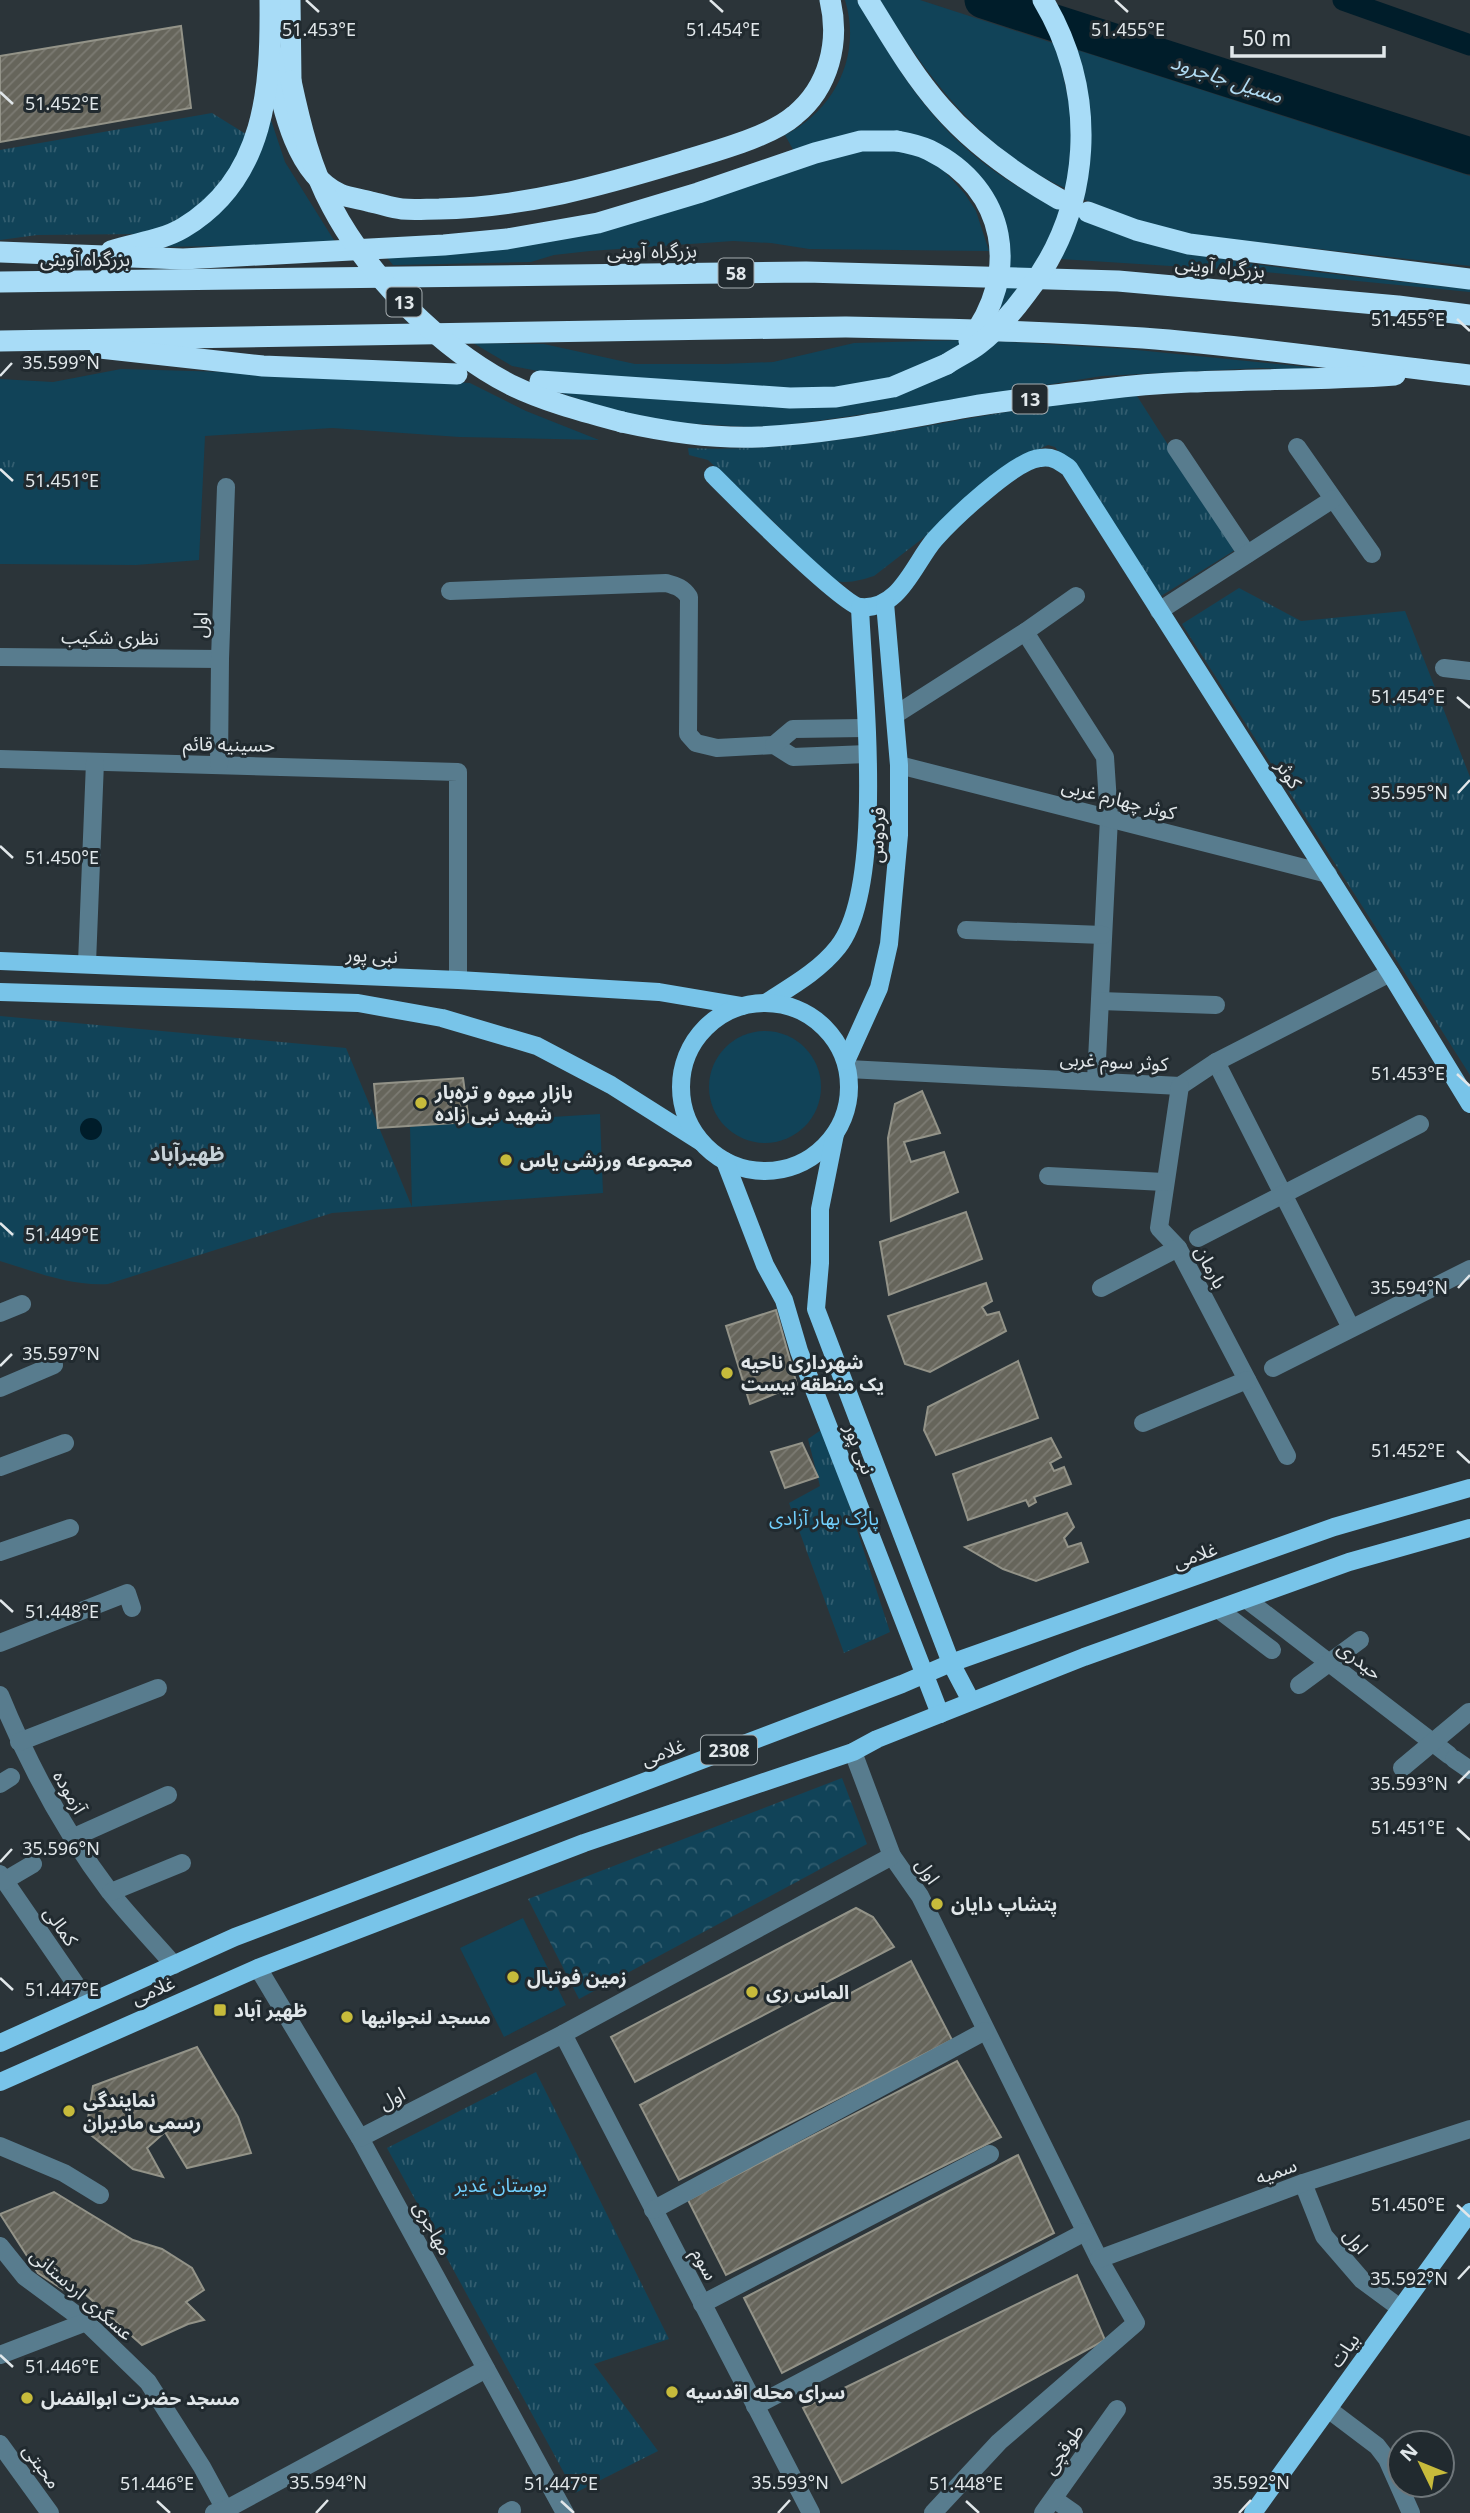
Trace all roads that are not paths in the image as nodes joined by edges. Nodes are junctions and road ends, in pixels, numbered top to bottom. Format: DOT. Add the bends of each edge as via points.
graph roads {
  1 [pos="270,0"];
  2 [pos="290,0"];
  3 [pos="868,0"];
  4 [pos="1044,0"];
  5 [pos="831,6"];
  6 [pos="271,51"];
  7 [pos="1059,199"];
  8 [pos="1088,212"];
  9 [pos="0,252"];
  10 [pos="97,255"];
  11 [pos="1470,279"];
  12 [pos="0,282"];
  13 [pos="1470,315"];
  14 [pos="54,339"];
  15 [pos="0,341"];
  16 [pos="947,364"];
  17 [pos="1441,372"];
  18 [pos="457,374"];
  19 [pos="1470,375"];
  20 [pos="540,381"];
  21 [pos="1297,447"];
  22 [pos="1177,448"];
  23 [pos="713,475"];
  24 [pos="226,486"];
  25 [pos="1334,499"];
  26 [pos="1247,554"];
  27 [pos="1372,554"];
  28 [pos="450,590"];
  29 [pos="1076,596"];
  30 [pos="885,603"];
  31 [pos="860,607"];
  32 [pos="1159,611"];
  33 [pos="1025,632"];
  34 [pos="0,657"];
  35 [pos="220,659"];
  36 [pos="1444,668"];
  37 [pos="1470,671"];
  38 [pos="895,715"];
  39 [pos="865,728"];
  40 [pos="774,745"];
  41 [pos="867,754"];
  42 [pos="0,759"];
  43 [pos="95,762"];
  44 [pos="219,765"];
  45 [pos="899,765"];
  46 [pos="1109,818"];
  47 [pos="1328,874"];
  48 [pos="966,930"];
  49 [pos="1103,935"];
  50 [pos="0,961"];
  51 [pos="86,963"];
  52 [pos="1391,973"];
  53 [pos="458,980"];
  54 [pos="0,992"];
  55 [pos="1100,1001"];
  56 [pos="767,1002"];
  57 [pos="1216,1005"];
  58 [pos="742,1006"];
  59 [pos="1216,1062"];
  60 [pos="847,1065"];
  61 [pos="1096,1080"];
  62 [pos="1180,1086"];
  63 [pos="1470,1104"];
  64 [pos="1420,1124"];
  65 [pos="835,1134"];
  66 [pos="701,1142"];
  67 [pos="725,1161"];
  68 [pos="1048,1176"];
  69 [pos="1164,1182"];
  70 [pos="1284,1194"];
  71 [pos="1198,1238"];
  72 [pos="1178,1248"];
  73 [pos="1470,1269"];
  74 [pos="1101,1288"];
  75 [pos="22,1304"];
  76 [pos="0,1313"];
  77 [pos="1351,1328"];
  78 [pos="54,1365"];
  79 [pos="1273,1368"];
  80 [pos="1247,1380"];
  81 [pos="0,1388"];
  82 [pos="1143,1423"];
  83 [pos="65,1443"];
  84 [pos="1287,1456"];
  85 [pos="0,1467"];
  86 [pos="1470,1488"];
  87 [pos="70,1528"];
  88 [pos="1470,1528"];
  89 [pos="0,1552"];
  90 [pos="1246,1599"];
  91 [pos="132,1608"];
  92 [pos="1218,1609"];
  93 [pos="1360,1640"];
  94 [pos="0,1643"];
  95 [pos="1272,1650"];
  96 [pos="951,1662"];
  97 [pos="1329,1662"];
  98 [pos="925,1674"];
  99 [pos="1299,1685"];
  100 [pos="158,1688"];
  101 [pos="0,1695"];
  102 [pos="971,1701"];
  103 [pos="1469,1712"];
  104 [pos="940,1714"];
  105 [pos="1431,1741"];
  106 [pos="19,1742"];
  107 [pos="853,1752"];
  108 [pos="1402,1768"];
  109 [pos="1470,1770"];
  110 [pos="168,1795"];
  111 [pos="72,1838"];
  112 [pos="892,1856"];
  113 [pos="182,1863"];
  114 [pos="33,1864"];
  115 [pos="2,1877"];
  116 [pos="111,1892"];
  117 [pos="174,1965"];
  118 [pos="258,1968"];
  119 [pos="88,2002"];
  120 [pos="985,2031"];
  121 [pos="563,2034"];
  122 [pos="0,2043"];
  123 [pos="0,2082"];
  124 [pos="1470,2129"];
  125 [pos="360,2138"];
  126 [pos="0,2146"];
  127 [pos="990,2154"];
  128 [pos="1303,2183"];
  129 [pos="100,2195"];
  130 [pos="653,2210"];
  131 [pos="1470,2212"];
  132 [pos="1085,2232"];
  133 [pos="0,2246"];
  134 [pos="1099,2259"];
  135 [pos="702,2304"];
  136 [pos="1400,2308"];
  137 [pos="86,2322"];
  138 [pos="0,2355"];
  139 [pos="486,2369"];
  140 [pos="755,2406"];
  141 [pos="1117,2409"];
  142 [pos="1328,2409"];
  143 [pos="0,2444"];
  144 [pos="7,2464"];
  145 [pos="1049,2506"];
  146 [pos="222,2512"];
  147 [pos="50,2513"];
  148 [pos="565,2513"];
  149 [pos="811,2513"];
  150 [pos="933,2513"];
  151 [pos="1074,2513"];
  152 [pos="1253,2513"];
  153 [pos="1411,2513"];
  1 -- 6 [label="highway"];
  2 -- 17 [label="highway, 13, bridge" via="291,81 300,120 331,206 363,256 447,342 511,385 564,406 678,434 757,438 1108,389 1202,380 1348,379"];
  3 -- 7 [label="highway" via="901,53 963,130 1025,180"];
  4 -- 16 [label="highway, bridge" via="1063,41 1080,102 1077,181 1064,231 1045,271 1009,316 978,345"];
  5 -- 6 [label="highway" via="830,63 821,84 794,117 720,150 564,195 474,208 401,209 339,193 313,173 298,150"];
  6 -- 10 [label="highway" via="261,123 245,165 228,189 181,230"];
  8 -- 11 [label="highway" via="1189,244"];
  9 -- 10 [label="highway"];
  10 -- 16 [label="highway, bridge" via="183,259 507,239 598,223 862,141 897,141 950,162 972,183 998,228 995,295 984,322"];
  12 -- 13 [label="highway, بزرگراه آوینی / 58" via="806,272 1118,281"];
  14 -- 15 [label="highway"];
  14 -- 17 [label="highway" via="958,329 1143,338"];
  14 -- 18 [label="highway" via="120,352 264,366"];
  16 -- 20 [label="highway" via="893,387 836,397"];
  17 -- 19 [label="highway"];
  21 -- 25 [label="street"];
  22 -- 26 [label="street"];
  23 -- 31 [label="main road" via="830,585"];
  24 -- 35 [label="street, اول"];
  25 -- 26 [label="street"];
  25 -- 27 [label="street"];
  26 -- 32 [label="street"];
  28 -- 40 [label="street" via="666,583 684,590 689,597 688,734 696,743 717,748"];
  29 -- 33 [label="street"];
  30 -- 31 [label="main road"];
  30 -- 32 [label="main road, کوثر" via="934,540 981,495 1037,457 1056,458 1069,468"];
  30 -- 38 [label="main road, فردوس"];
  31 -- 39 [label="main road, فردوس"];
  32 -- 47 [label="main road, کوثر"];
  33 -- 38 [label="street"];
  33 -- 46 [label="street" via="1105,757"];
  34 -- 35 [label="street, نظری شکیب"];
  35 -- 44 [label="street, اول"];
  36 -- 37 [label="street"];
  38 -- 45 [label="main road, فردوس"];
  39 -- 40 [label="street" via="793,729"];
  39 -- 41 [label="main road, فردوس"];
  40 -- 41 [label="street" via="793,757"];
  41 -- 56 [label="main road, فردوس" via="866,845 852,922 839,946 818,967"];
  42 -- 43 [label="street, حسینیه قائم"];
  43 -- 44 [label="street, حسینیه قائم"];
  43 -- 51 [label="street"];
  44 -- 53 [label="street, حسینیه قائم" via="458,772"];
  45 -- 46 [label="street, کوثر چهارم غربی"];
  45 -- 60 [label="main road, فردوس" via="899,835 889,944 879,988"];
  46 -- 47 [label="street, کوثر چهارم غربی"];
  46 -- 49 [label="street"];
  47 -- 52 [label="main road, کوثر"];
  48 -- 49 [label="street"];
  49 -- 55 [label="street"];
  50 -- 51 [label="main road, نبی پور"];
  51 -- 53 [label="main road, نبی پور"];
  52 -- 59 [label="street, کوثر سوم غربی"];
  52 -- 63 [label="main road, کوثر"];
  53 -- 58 [label="main road, نبی پور" via="659,992"];
  54 -- 66 [label="main road" via="358,1003 442,1018 537,1046 611,1084"];
  55 -- 57 [label="street"];
  55 -- 61 [label="street"];
  56 -- 58 [label="main road"];
  56 -- 60 [label="main road" via="793,1007 816,1019 834,1038"];
  58 -- 66 [label="main road" via="702,1031 682,1074 681,1098 688,1122"];
  59 -- 62 [label="street, کوثر سوم غربی"];
  59 -- 70 [label="street"];
  60 -- 61 [label="street, کوثر سوم غربی"];
  60 -- 65 [label="main road" via="850,1092"];
  61 -- 62 [label="street, کوثر سوم غربی"];
  62 -- 69 [label="street, بارمان"];
  64 -- 70 [label="street"];
  65 -- 67 [label="main road" via="797,1165 773,1171 748,1170"];
  65 -- 96 [label="main road, نبی پور" via="820,1209 816,1309"];
  66 -- 67 [label="main road"];
  67 -- 98 [label="main road, نبی پور" via="765,1265 784,1300 799,1351"];
  68 -- 69 [label="street"];
  69 -- 72 [label="street, بارمان" via="1159,1228"];
  70 -- 71 [label="street"];
  70 -- 77 [label="street"];
  72 -- 74 [label="street"];
  72 -- 80 [label="street, بارمان"];
  73 -- 77 [label="street"];
  75 -- 76 [label="street"];
  77 -- 79 [label="street"];
  78 -- 81 [label="street"];
  80 -- 82 [label="street"];
  80 -- 84 [label="street, بارمان"];
  83 -- 85 [label="street"];
  86 -- 96 [label="main road, غلامی / 2308" via="1334,1527"];
  87 -- 89 [label="street"];
  88 -- 90 [label="main road, غلامی / 2308" via="1349,1562"];
  90 -- 92 [label="main road, غلامی / 2308"];
  90 -- 97 [label="street, حیدری"];
  91 -- 94 [label="street" via="127,1593"];
  92 -- 95 [label="street"];
  92 -- 102 [label="main road, غلامی / 2308"];
  93 -- 97 [label="street"];
  96 -- 98 [label="main road, غلامی / 2308"];
  96 -- 102 [label="main road, نبی پور"];
  97 -- 99 [label="street"];
  97 -- 105 [label="street, حیدری"];
  98 -- 104 [label="main road, نبی پور"];
  98 -- 117 [label="main road, غلامی / 2308" via="235,1937"];
  100 -- 106 [label="street"];
  101 -- 106 [label="street, آزموده"];
  102 -- 104 [label="main road, غلامی / 2308"];
  103 -- 105 [label="street"];
  104 -- 107 [label="main road, غلامی / 2308"];
  105 -- 108 [label="street"];
  105 -- 109 [label="street, حیدری"];
  106 -- 111 [label="street, آزموده"];
  107 -- 112 [label="street"];
  107 -- 118 [label="main road, غلامی / 2308" via="584,1843"];
  110 -- 111 [label="street"];
  111 -- 116 [label="street, آزموده"];
  112 -- 120 [label="street, اول" via="920,1896"];
  112 -- 121 [label="street, اول"];
  113 -- 116 [label="street"];
  114 -- 115 [label="street"];
  115 -- 119 [label="street, کمالی"];
  116 -- 117 [label="street, آزموده"];
  117 -- 119 [label="main road, غلامی / 2308"];
  118 -- 123 [label="main road, غلامی / 2308"];
  118 -- 125 [label="street, مهاجری"];
  119 -- 122 [label="main road, غلامی / 2308"];
  120 -- 130 [label="street"];
  120 -- 132 [label="street, اول"];
  121 -- 125 [label="street, اول"];
  121 -- 130 [label="street, سوم"];
  124 -- 128 [label="street, سمیه"];
  125 -- 139 [label="street, مهاجری"];
  126 -- 129 [label="street" via="64,2173"];
  127 -- 135 [label="street"];
  128 -- 134 [label="street, سمیه"];
  128 -- 136 [label="street, اول" via="1324,2236 1362,2280"];
  130 -- 135 [label="street, سوم"];
  131 -- 136 [label="main road, بیات"];
  132 -- 134 [label="street, اول"];
  132 -- 140 [label="street"];
  133 -- 137 [label="street, عسگری اردستانی" via="26,2277"];
  134 -- 150 [label="street, اول" via="1136,2323 999,2442"];
  135 -- 140 [label="street, سوم"];
  136 -- 142 [label="main road, بیات"];
  137 -- 138 [label="street"];
  137 -- 146 [label="street, عسگری اردستانی" via="148,2382 202,2467"];
  139 -- 146 [label="street"];
  139 -- 148 [label="street, مهاجری"];
  140 -- 149 [label="street, سوم"];
  141 -- 145 [label="street, طوقچی"];
  142 -- 152 [label="main road, بیات"];
  142 -- 153 [label="street" via="1377,2446"];
  143 -- 144 [label="street, محبتی"];
  144 -- 147 [label="street, محبتی"];
  145 -- 151 [label="street"];
}
